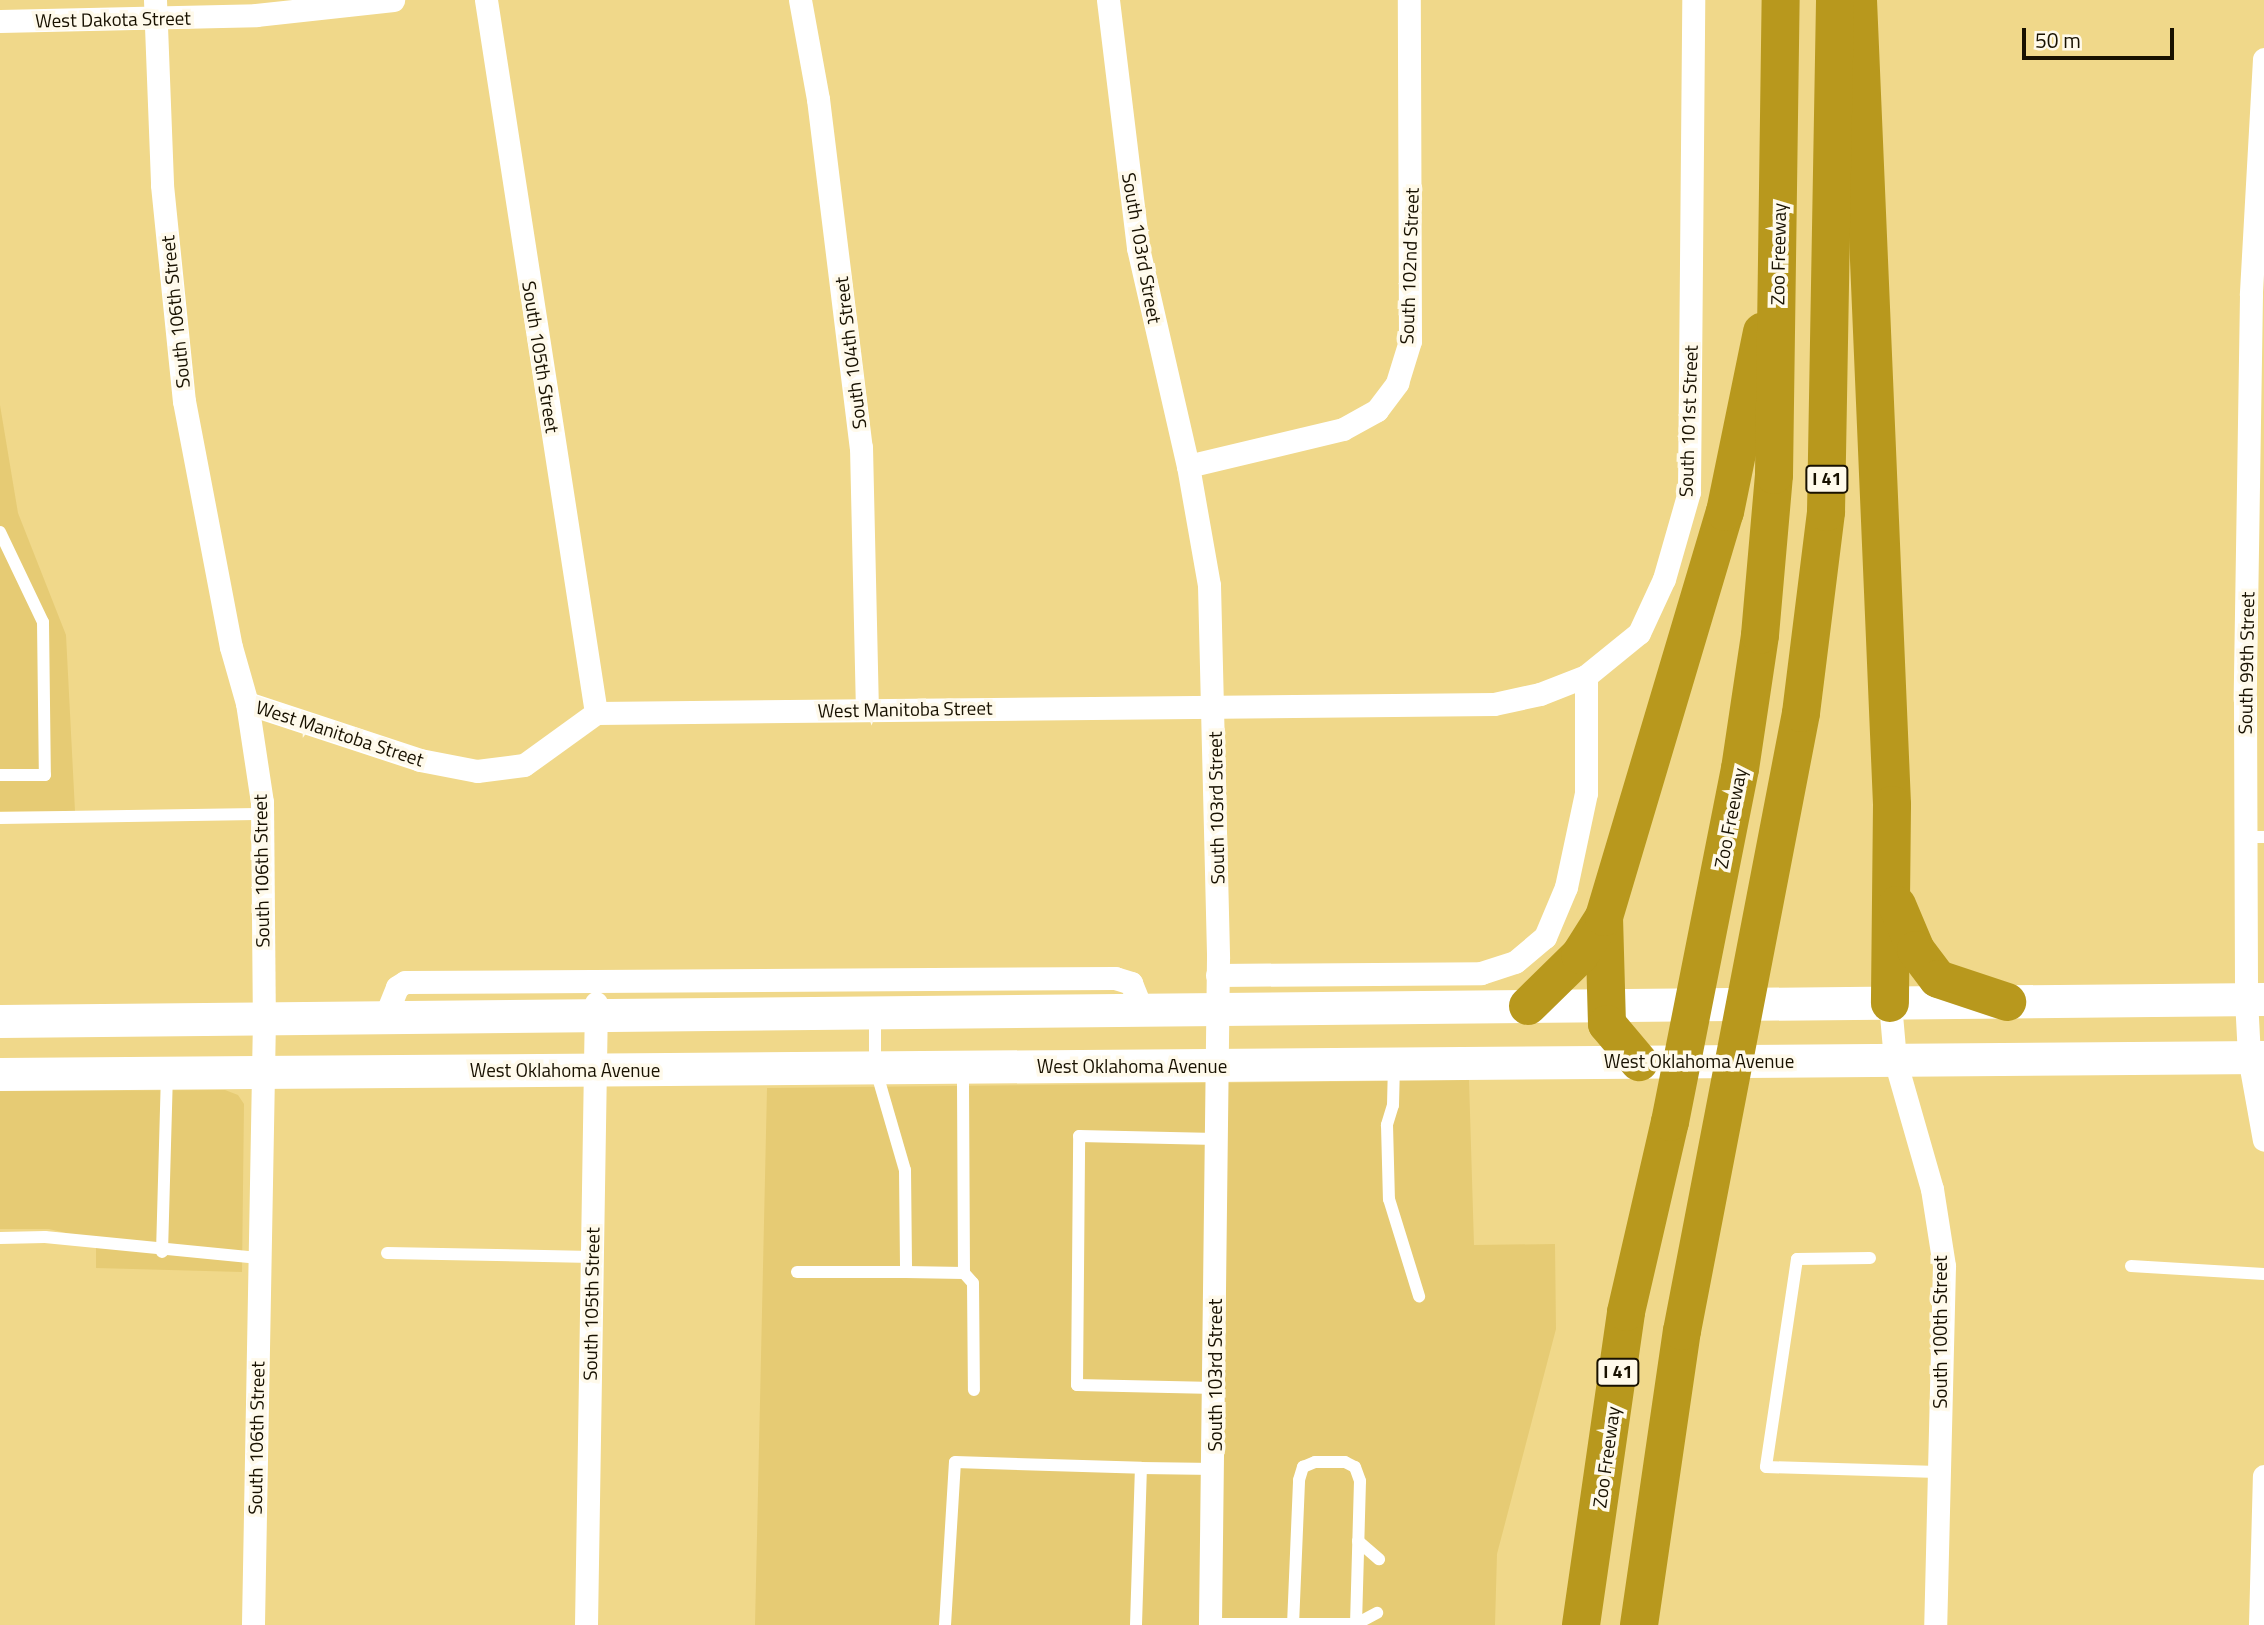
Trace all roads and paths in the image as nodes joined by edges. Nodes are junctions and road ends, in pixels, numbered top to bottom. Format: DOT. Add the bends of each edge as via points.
graph roads {
  1 [pos="393,0"];
  2 [pos="486,0"];
  3 [pos="800,0"];
  4 [pos="1108,0"];
  5 [pos="1409,0"];
  6 [pos="1693,0"];
  7 [pos="1780,0"];
  8 [pos="1835,0"];
  9 [pos="1858,0"];
  10 [pos="155,10"];
  11 [pos="0,21"];
  12 [pos="2264,59"];
  13 [pos="2262,128"];
  14 [pos="1778,269"];
  15 [pos="2257,423"];
  16 [pos="1188,466"];
  17 [pos="0,532"];
  18 [pos="1586,676"];
  19 [pos="2254,699"];
  20 [pos="247,703"];
  21 [pos="1215,706"];
  22 [pos="867,710"];
  23 [pos="596,713"];
  24 [pos="0,775"];
  25 [pos="262,814"];
  26 [pos="0,818"];
  27 [pos="2255,837"];
  28 [pos="1892,892"];
  29 [pos="1604,917"];
  30 [pos="1217,975"];
  31 [pos="596,999"];
  32 [pos="2255,999"];
  33 [pos="2007,1002"];
  34 [pos="1891,1003"];
  35 [pos="1528,1006"];
  36 [pos="1603,1006"];
  37 [pos="1215,1009"];
  38 [pos="1142,1010"];
  39 [pos="876,1012"];
  40 [pos="264,1018"];
  41 [pos="0,1021"];
  42 [pos="2256,1057"];
  43 [pos="1895,1060"];
  44 [pos="1639,1062"];
  45 [pos="1394,1064"];
  46 [pos="1217,1065"];
  47 [pos="876,1067"];
  48 [pos="964,1067"];
  49 [pos="595,1069"];
  50 [pos="263,1072"];
  51 [pos="167,1073"];
  52 [pos="0,1074"];
  53 [pos="2263,1126"];
  54 [pos="1216,1139"];
  55 [pos="0,1238"];
  56 [pos="162,1252"];
  57 [pos="387,1253"];
  58 [pos="592,1257"];
  59 [pos="260,1258"];
  60 [pos="1870,1258"];
  61 [pos="2131,1266"];
  62 [pos="797,1272"];
  63 [pos="906,1272"];
  64 [pos="964,1273"];
  65 [pos="2264,1274"];
  66 [pos="1419,1296"];
  67 [pos="1215,1388"];
  68 [pos="974,1390"];
  69 [pos="1141,1468"];
  70 [pos="1215,1469"];
  71 [pos="1938,1472"];
  72 [pos="2264,1476"];
  73 [pos="1358,1541"];
  74 [pos="1379,1559"];
  75 [pos="1377,1613"];
  76 [pos="1210,1624"];
  77 [pos="1293,1624"];
  78 [pos="253,1625"];
  79 [pos="586,1625"];
  80 [pos="945,1625"];
  81 [pos="1136,1625"];
  82 [pos="1356,1625"];
  83 [pos="1581,1625"];
  84 [pos="1639,1625"];
  85 [pos="1935,1625"];
  86 [pos="2260,1625"];
  1 -- 10 [label="street, West Dakota Street"];
  2 -- 23 [label="street, South 105th Street"];
  3 -- 22 [label="street, South 104th Street" via="818,99 861,447"];
  4 -- 16 [label="street, South 103rd Street" via="1138,248"];
  5 -- 16 [label="street, South 102nd Street" via="1410,341 1397,383 1377,410 1343,429"];
  6 -- 18 [label="street, South 101st Street" via="1689,492 1664,579 1639,633"];
  7 -- 14 [label="highway, Zoo Freeway / I 41"];
  8 -- 84 [label="highway, I 41" via="1826,512 1801,713 1682,1331"];
  9 -- 28 [label="highway"];
  10 -- 11 [label="street, West Dakota Street"];
  10 -- 20 [label="street, South 106th Street" via="162,185 184,401 231,647"];
  12 -- 13 [label="street, South 99th Street"];
  13 -- 15 [label="street, South 99th Street"];
  14 -- 29 [label="highway" via="1747,390 1725,512"];
  14 -- 83 [label="highway, Zoo Freeway / I 41" via="1774,475 1760,635 1740,769 1670,1122 1626,1312"];
  15 -- 19 [label="street, South 99th Street"];
  16 -- 21 [label="street, South 103rd Street" via="1209,585"];
  17 -- 24 [label="lane" via="43,622 45,775"];
  18 -- 21 [label="street, West Manitoba Street" via="1540,694 1494,704"];
  18 -- 30 [label="street" via="1586,793 1566,887 1545,937 1515,962 1481,973"];
  19 -- 27 [label="street, South 99th Street"];
  20 -- 23 [label="street, West Manitoba Street" via="420,760 477,771 524,765"];
  20 -- 25 [label="street, South 106th Street"];
  21 -- 22 [label="street, West Manitoba Street"];
  21 -- 30 [label="street, South 103rd Street"];
  22 -- 23 [label="street, West Manitoba Street"];
  25 -- 26 [label="lane"];
  25 -- 40 [label="street, South 106th Street"];
  27 -- 32 [label="street, South 99th Street"];
  28 -- 33 [label="highway" via="1905,929 1929,970 1970,993"];
  28 -- 34 [label="highway"];
  29 -- 35 [label="highway" via="1580,955"];
  29 -- 36 [label="highway"];
  30 -- 37 [label="street, South 103rd Street"];
  31 -- 38 [label="street" via="1115,978 1131,983"];
  31 -- 39 [label="main road"];
  31 -- 40 [label="main road" via="385,1017"];
  31 -- 49 [label="street, South 105th Street"];
  32 -- 33 [label="main road"];
  32 -- 42 [label="street, South 99th Street"];
  33 -- 34 [label="main road"];
  34 -- 36 [label="main road"];
  34 -- 43 [label="street, South 100th Street"];
  35 -- 36 [label="main road"];
  35 -- 37 [label="main road"];
  36 -- 44 [label="highway" via="1617,1041"];
  37 -- 38 [label="main road"];
  37 -- 46 [label="street, South 103rd Street"];
  38 -- 39 [label="main road"];
  39 -- 47 [label="lane"];
  40 -- 41 [label="main road"];
  40 -- 50 [label="street, South 106th Street"];
  42 -- 43 [label="main road, West Oklahoma Avenue"];
  42 -- 53 [label="street, South 99th Street"];
  43 -- 44 [label="main road, West Oklahoma Avenue"];
  43 -- 71 [label="street, South 100th Street" via="1932,1189 1944,1266"];
  44 -- 45 [label="main road, West Oklahoma Avenue"];
  45 -- 46 [label="main road, West Oklahoma Avenue"];
  45 -- 66 [label="lane" via="1393,1105 1387,1125 1389,1199"];
  46 -- 48 [label="main road, West Oklahoma Avenue"];
  46 -- 54 [label="street, South 103rd Street"];
  47 -- 48 [label="main road, West Oklahoma Avenue"];
  47 -- 49 [label="main road, West Oklahoma Avenue"];
  47 -- 63 [label="lane" via="905,1170"];
  48 -- 64 [label="lane"];
  49 -- 50 [label="main road, West Oklahoma Avenue"];
  49 -- 58 [label="street, South 105th Street"];
  50 -- 51 [label="main road, West Oklahoma Avenue"];
  50 -- 59 [label="street, South 106th Street"];
  51 -- 52 [label="main road, West Oklahoma Avenue"];
  51 -- 56 [label="lane"];
  54 -- 67 [label="street, South 103rd Street"];
  54 -- 67 [label="lane" via="1079,1136 1077,1371 1077,1385"];
  55 -- 56 [label="lane" via="45,1237"];
  56 -- 59 [label="lane"];
  57 -- 58 [label="lane"];
  58 -- 79 [label="street, South 105th Street"];
  59 -- 78 [label="street, South 106th Street"];
  60 -- 71 [label="lane" via="1797,1259 1766,1467"];
  61 -- 65 [label="lane"];
  62 -- 63 [label="lane"];
  63 -- 64 [label="lane"];
  64 -- 68 [label="lane" via="973,1283"];
  67 -- 70 [label="street, South 103rd Street"];
  69 -- 70 [label="lane"];
  69 -- 80 [label="lane" via="955,1462"];
  69 -- 81 [label="lane"];
  70 -- 76 [label="street, South 103rd Street"];
  71 -- 85 [label="street, South 100th Street"];
  72 -- 86 [label="street"];
  73 -- 74 [label="lane"];
  73 -- 77 [label="lane" via="1360,1481 1355,1467 1315,1462 1303,1467"];
  73 -- 82 [label="lane"];
  75 -- 82 [label="lane"];
  76 -- 77 [label="lane"];
  77 -- 82 [label="lane"];
}
